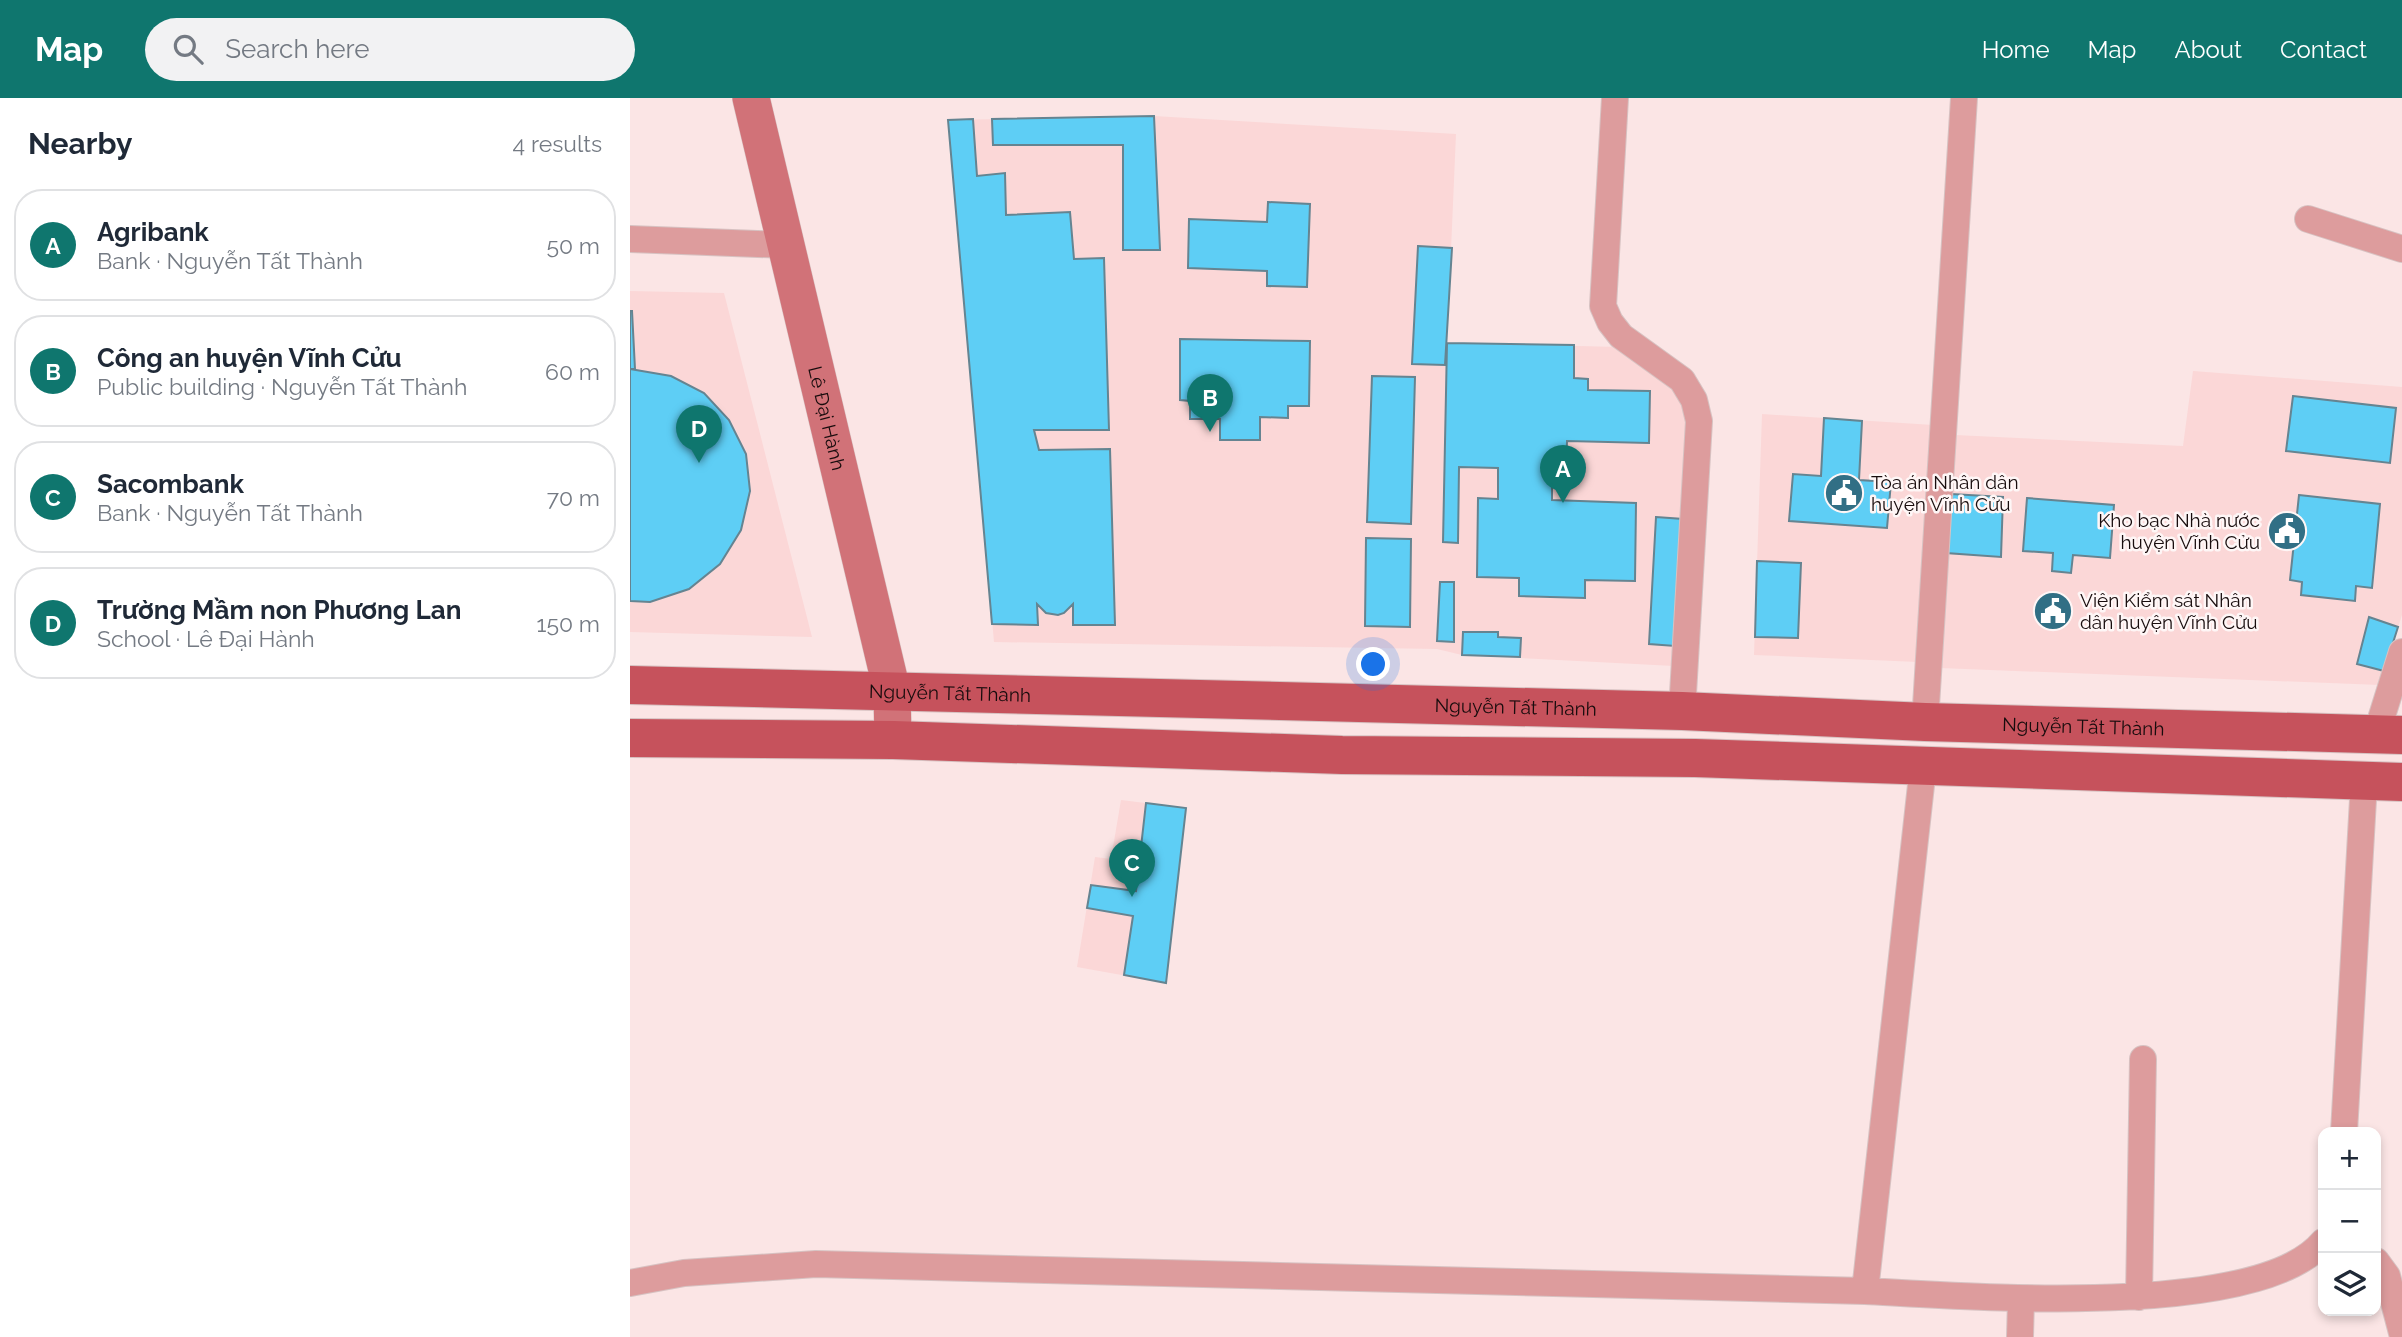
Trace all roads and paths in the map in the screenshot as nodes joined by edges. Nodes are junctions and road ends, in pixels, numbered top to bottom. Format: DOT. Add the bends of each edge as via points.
graph roads {
  1 [pos="751,98"];
  2 [pos="1615,98"];
  3 [pos="1964,98"];
  4 [pos="2308,219"];
  5 [pos="630,239"];
  6 [pos="786,245"];
  7 [pos="2402,249"];
  8 [pos="2402,652"];
  9 [pos="630,685"];
  10 [pos="892,691"];
  11 [pos="1344,704"];
  12 [pos="1682,711"];
  13 [pos="1925,722"];
  14 [pos="2389,735"];
  15 [pos="630,738"];
  16 [pos="893,740"];
  17 [pos="1342,755"];
  18 [pos="1923,767"];
  19 [pos="2364,782"];
  20 [pos="2402,782"];
  21 [pos="2143,1059"];
  22 [pos="2344,1127"];
  23 [pos="2318,1249"];
  24 [pos="2388,1272"];
  25 [pos="630,1283"];
  26 [pos="1865,1291"];
  27 [pos="2138,1297"];
  28 [pos="2021,1299"];
  29 [pos="2402,1332"];
  30 [pos="2020,1337"];
  1 -- 6 [label="main road, Lê Đại Hành"];
  2 -- 12 [label="street" via="1603,306 1622,336 1682,380 1699,421"];
  3 -- 13 [label="street"];
  4 -- 7 [label="street"];
  5 -- 6 [label="street"];
  6 -- 10 [label="main road, Lê Đại Hành"];
  8 -- 14 [label="street"];
  9 -- 10 [label="main road, Nguyễn Tất Thành"];
  10 -- 11 [label="main road, Nguyễn Tất Thành"];
  10 -- 16 [label="main road, Lê Đại Hành"];
  11 -- 12 [label="main road, Nguyễn Tất Thành"];
  11 -- 17 [label="main road"];
  12 -- 13 [label="main road, Nguyễn Tất Thành"];
  13 -- 14 [label="main road, Nguyễn Tất Thành"];
  13 -- 18 [label="main road"];
  15 -- 16 [label="main road"];
  16 -- 17 [label="main road"];
  17 -- 18 [label="main road" via="1695,758"];
  18 -- 19 [label="main road"];
  18 -- 26 [label="street"];
  19 -- 20 [label="main road"];
  19 -- 22 [label="street"];
  21 -- 27 [label="street"];
  23 -- 27 [label="street" via="2290,1268 2267,1276"];
  24 -- 29 [label="street"];
  25 -- 26 [label="street" via="684,1273 816,1264"];
  26 -- 28 [label="street"];
  27 -- 28 [label="street"];
  28 -- 30 [label="street"];
}
